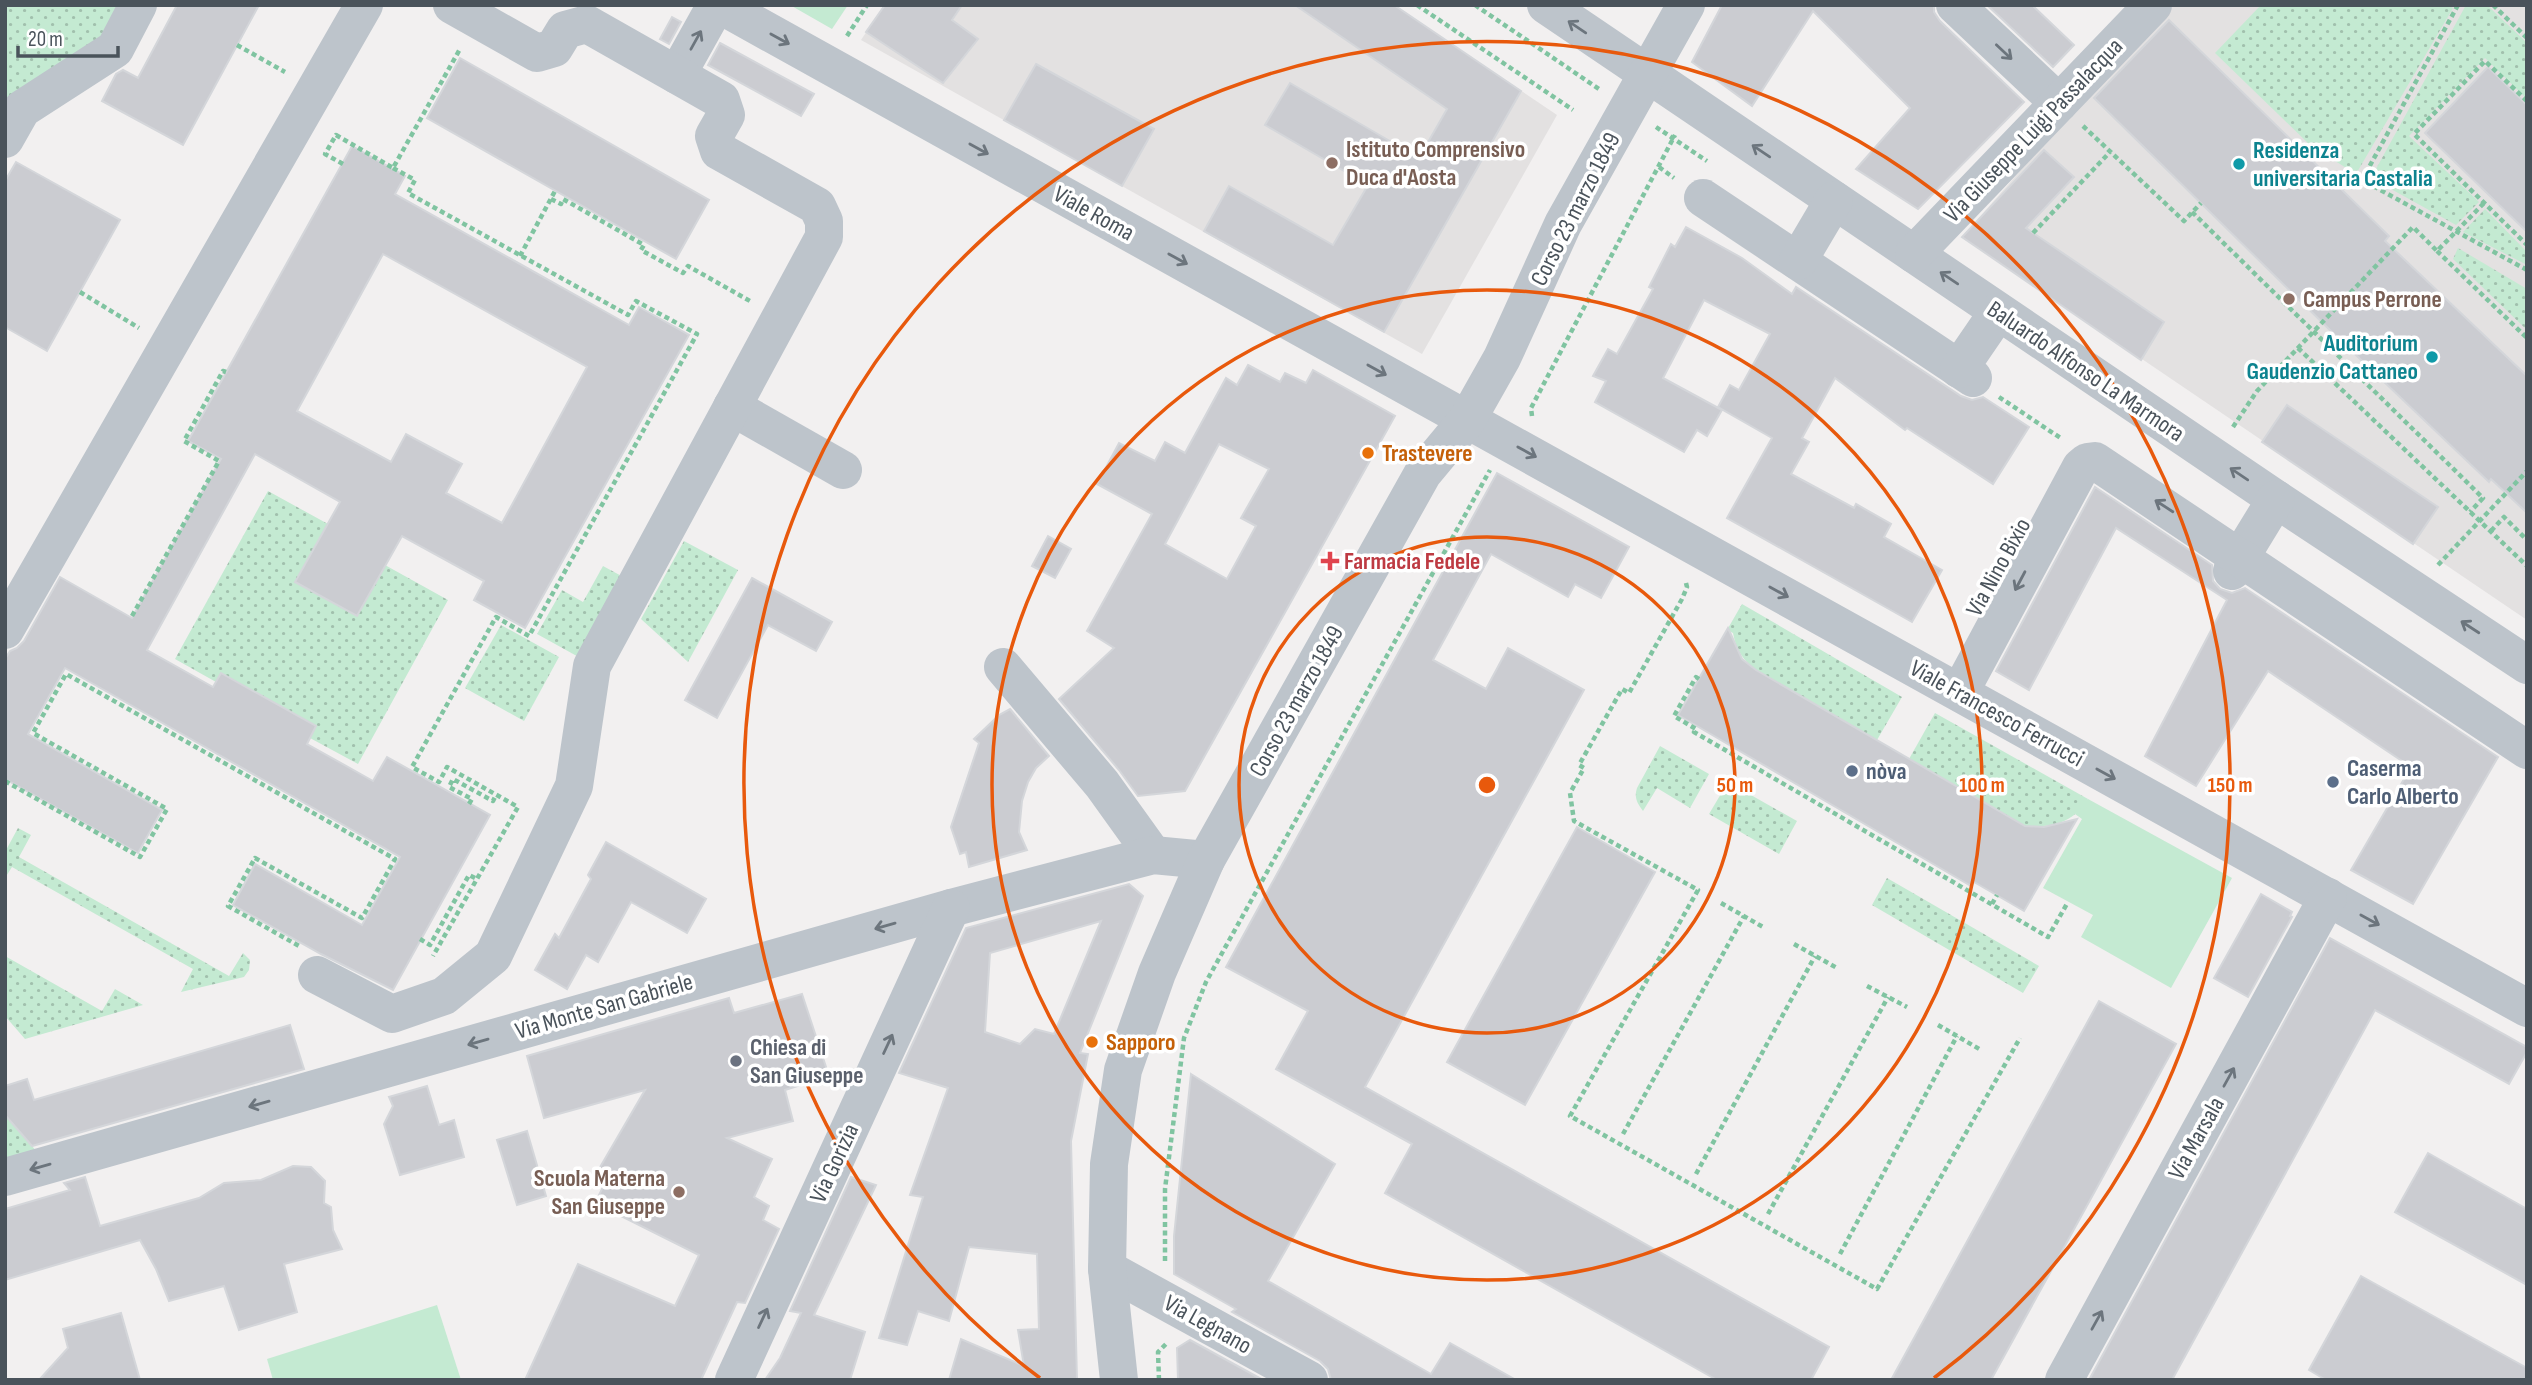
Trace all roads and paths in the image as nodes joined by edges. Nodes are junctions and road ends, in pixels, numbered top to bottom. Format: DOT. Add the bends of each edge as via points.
graph roads {
  1 [pos="138,5"];
  2 [pos="364,5"];
  3 [pos="453,5"];
  4 [pos="718,5"];
  5 [pos="867,5"];
  6 [pos="1417,5"];
  7 [pos="1475,5"];
  8 [pos="1546,5"];
  9 [pos="1686,5"];
  10 [pos="1955,5"];
  11 [pos="2153,5"];
  12 [pos="2458,5"];
  13 [pos="2493,5"];
  14 [pos="2527,38"];
  15 [pos="845,40"];
  16 [pos="237,45"];
  17 [pos="463,46"];
  18 [pos="291,75"];
  19 [pos="677,75"];
  20 [pos="1648,75"];
  21 [pos="1590,83"];
  22 [pos="2527,101"];
  23 [pos="2059,103"];
  24 [pos="1573,110"];
  25 [pos="5,139"];
  26 [pos="1674,139"];
  27 [pos="2110,152"];
  28 [pos="343,164"];
  29 [pos="393,168"];
  30 [pos="555,191"];
  31 [pos="1703,198"];
  32 [pos="551,199"];
  33 [pos="1834,201"];
  34 [pos="2201,203"];
  35 [pos="2484,203"];
  36 [pos="2192,212"];
  37 [pos="2456,232"];
  38 [pos="2033,233"];
  39 [pos="2527,245"];
  40 [pos="2437,251"];
  41 [pos="1913,254"];
  42 [pos="520,256"];
  43 [pos="1798,261"];
  44 [pos="2527,270"];
  45 [pos="80,292"];
  46 [pos="757,305"];
  47 [pos="1998,312"];
  48 [pos="144,331"];
  49 [pos="2314,331"];
  50 [pos="2527,338"];
  51 [pos="2298,348"];
  52 [pos="226,372"];
  53 [pos="1966,374"];
  54 [pos="732,407"];
  55 [pos="1531,408"];
  56 [pos="1467,420"];
  57 [pos="2231,430"];
  58 [pos="2077,458"];
  59 [pos="1494,463"];
  60 [pos="843,470"];
  61 [pos="2527,471"];
  62 [pos="2276,499"];
  63 [pos="2470,512"];
  64 [pos="2480,521"];
  65 [pos="2491,531"];
  66 [pos="2527,540"];
  67 [pos="2237,564"];
  68 [pos="2527,566"];
  69 [pos="2435,567"];
  70 [pos="1682,599"];
  71 [pos="132,616"];
  72 [pos="5,630"];
  73 [pos="2527,665"];
  74 [pos="1003,667"];
  75 [pos="1699,679"];
  76 [pos="450,685"];
  77 [pos="1947,686"];
  78 [pos="456,689"];
  79 [pos="2527,750"];
  80 [pos="5,782"];
  81 [pos="496,794"];
  82 [pos="469,804"];
  83 [pos="1153,855"];
  84 [pos="1206,860"];
  85 [pos="477,879"];
  86 [pos="1997,895"];
  87 [pos="2328,897"];
  88 [pos="2068,902"];
  89 [pos="1721,903"];
  90 [pos="1992,904"];
  91 [pos="951,908"];
  92 [pos="1744,916"];
  93 [pos="1763,927"];
  94 [pos="282,936"];
  95 [pos="421,939"];
  96 [pos="1794,944"];
  97 [pos="1815,956"];
  98 [pos="430,961"];
  99 [pos="1837,968"];
  100 [pos="317,975"];
  101 [pos="1867,986"];
  102 [pos="1888,997"];
  103 [pos="1907,1007"];
  104 [pos="2526,1007"];
  105 [pos="1938,1026"];
  106 [pos="1957,1036"];
  107 [pos="2020,1038"];
  108 [pos="1981,1049"];
  109 [pos="1623,1134"];
  110 [pos="1696,1174"];
  111 [pos="5,1177"];
  112 [pos="1768,1214"];
  113 [pos="1840,1254"];
  114 [pos="1165,1265"];
  115 [pos="1107,1269"];
  116 [pos="1176,1334"];
  117 [pos="734,1380"];
  118 [pos="1119,1380"];
  119 [pos="1159,1380"];
  120 [pos="1309,1380"];
  121 [pos="2064,1380"];
  1 -- 25 [label="street" via="115,49 22,109"];
  2 -- 72 [label="street"];
  3 -- 19 [label="street" via="537,52 554,48 565,30 587,24"];
  19 -- 4 [label="street, one-way"];
  4 -- 56 [label="street, Viale Roma, one-way"];
  5 -- 15 [label="path"];
  6 -- 24 [label="path"];
  7 -- 21 [label="path"];
  20 -- 8 [label="street, Baluardo Alfonso La Marmora, one-way"];
  9 -- 20 [label="street, Corso 23 marzo 1849"];
  10 -- 23 [label="street, one-way"];
  11 -- 23 [label="street, Via Giuseppe Luigi Passalacqua"];
  12 -- 37 [label="path" via="2362,180"];
  13 -- 14 [label="path"];
  16 -- 18 [label="path"];
  17 -- 29 [label="path"];
  19 -- 54 [label="street" via="721,100 726,115 714,136 719,150 817,206 824,221 824,237"];
  33 -- 20 [label="street, Baluardo Alfonso La Marmora, one-way"];
  20 -- 56 [label="street, Corso 23 marzo 1849" via="1563,225 1503,358"];
  22 -- 35 [label="path" via="2486,61 2414,134"];
  23 -- 27 [label="path"];
  23 -- 41 [label="street, Via Giuseppe Luigi Passalacqua"];
  26 -- 55 [label="path"];
  27 -- 36 [label="path" via="2184,221"];
  27 -- 38 [label="path"];
  28 -- 29 [label="path" via="325,154 336,135"];
  29 -- 42 [label="path" via="415,180 408,193"];
  30 -- 32 [label="path"];
  31 -- 43 [label="street"];
  32 -- 42 [label="path"];
  32 -- 46 [label="path" via="561,204 564,199 644,245 641,250 683,273 688,266"];
  33 -- 41 [label="street, Baluardo Alfonso La Marmora"];
  33 -- 43 [label="street"];
  34 -- 36 [label="path"];
  35 -- 37 [label="path"];
  35 -- 39 [label="path"];
  36 -- 49 [label="path"];
  37 -- 40 [label="path"];
  37 -- 44 [label="path"];
  40 -- 49 [label="path" via="2413,227"];
  40 -- 50 [label="path"];
  47 -- 41 [label="street, Baluardo Alfonso La Marmora, one-way"];
  42 -- 78 [label="path" via="628,315 636,301 697,334 529,636 496,617"];
  43 -- 53 [label="street"];
  45 -- 48 [label="path"];
  47 -- 53 [label="street"];
  62 -- 47 [label="street, Baluardo Alfonso La Marmora, one-way"];
  49 -- 51 [label="path"];
  49 -- 63 [label="path" via="2483,498"];
  51 -- 57 [label="path" via="2257,391"];
  51 -- 63 [label="path"];
  52 -- 71 [label="path" via="184,442 219,461"];
  53 -- 58 [label="path"];
  54 -- 60 [label="street"];
  54 -- 100 [label="street" via="592,666 574,786 493,957 444,996 392,1014"];
  56 -- 77 [label="street, Viale Francesco Ferrucci, one-way"];
  56 -- 84 [label="street, Corso 23 marzo 1849" via="1423,473"];
  67 -- 58 [label="street, one-way"];
  58 -- 77 [label="street, Via Nino Bixio"];
  59 -- 114 [label="path" via="1206,982 1184,1038 1165,1189"];
  61 -- 64 [label="path"];
  62 -- 67 [label="street"];
  73 -- 62 [label="street, Baluardo Alfonso La Marmora, one-way"];
  63 -- 64 [label="path"];
  64 -- 65 [label="path"];
  64 -- 69 [label="path"];
  65 -- 66 [label="path" via="2504,517"];
  65 -- 68 [label="path"];
  67 -- 79 [label="street"];
  70 -- 107 [label="path" via="1629,693 1622,689 1579,765 1584,768 1570,793 1574,821 1698,890 1570,1116 1877,1289"];
  74 -- 83 [label="street" via="1102,784"];
  75 -- 90 [label="path" via="1696,677 1674,716 1699,728 1694,732"];
  76 -- 78 [label="path"];
  77 -- 87 [label="street, Viale Francesco Ferrucci, one-way"];
  78 -- 81 [label="path" via="412,767 439,782 447,767"];
  80 -- 94 [label="path" via="139,857 167,809 33,733 66,674 395,859 362,918 255,858 228,906"];
  81 -- 82 [label="path" via="493,801 453,779 449,787 472,799"];
  81 -- 85 [label="path" via="518,807"];
  83 -- 84 [label="street, Via Monte San Gabriele"];
  83 -- 91 [label="street, Via Monte San Gabriele"];
  84 -- 115 [label="street, Corso 23 marzo 1849" via="1157,973 1123,1070 1109,1164"];
  85 -- 95 [label="path" via="469,875 430,945"];
  85 -- 98 [label="path"];
  86 -- 90 [label="path"];
  87 -- 104 [label="street, Viale Francesco Ferrucci, one-way"];
  121 -- 87 [label="street, Via Marsala, one-way"];
  88 -- 90 [label="path" via="2048,937"];
  89 -- 92 [label="path"];
  91 -- 111 [label="street, Via Monte San Gabriele, one-way"];
  117 -- 91 [label="street, Via Gorizia, one-way"];
  92 -- 93 [label="path"];
  92 -- 109 [label="path"];
  96 -- 97 [label="path"];
  97 -- 99 [label="path"];
  97 -- 110 [label="path"];
  101 -- 102 [label="path"];
  102 -- 103 [label="path"];
  102 -- 112 [label="path"];
  105 -- 106 [label="path"];
  106 -- 108 [label="path"];
  106 -- 113 [label="path"];
  115 -- 118 [label="street, Corso 23 marzo 1849"];
  115 -- 120 [label="street, Via Legnano"];
  116 -- 119 [label="path" via="1158,1352"];
}
